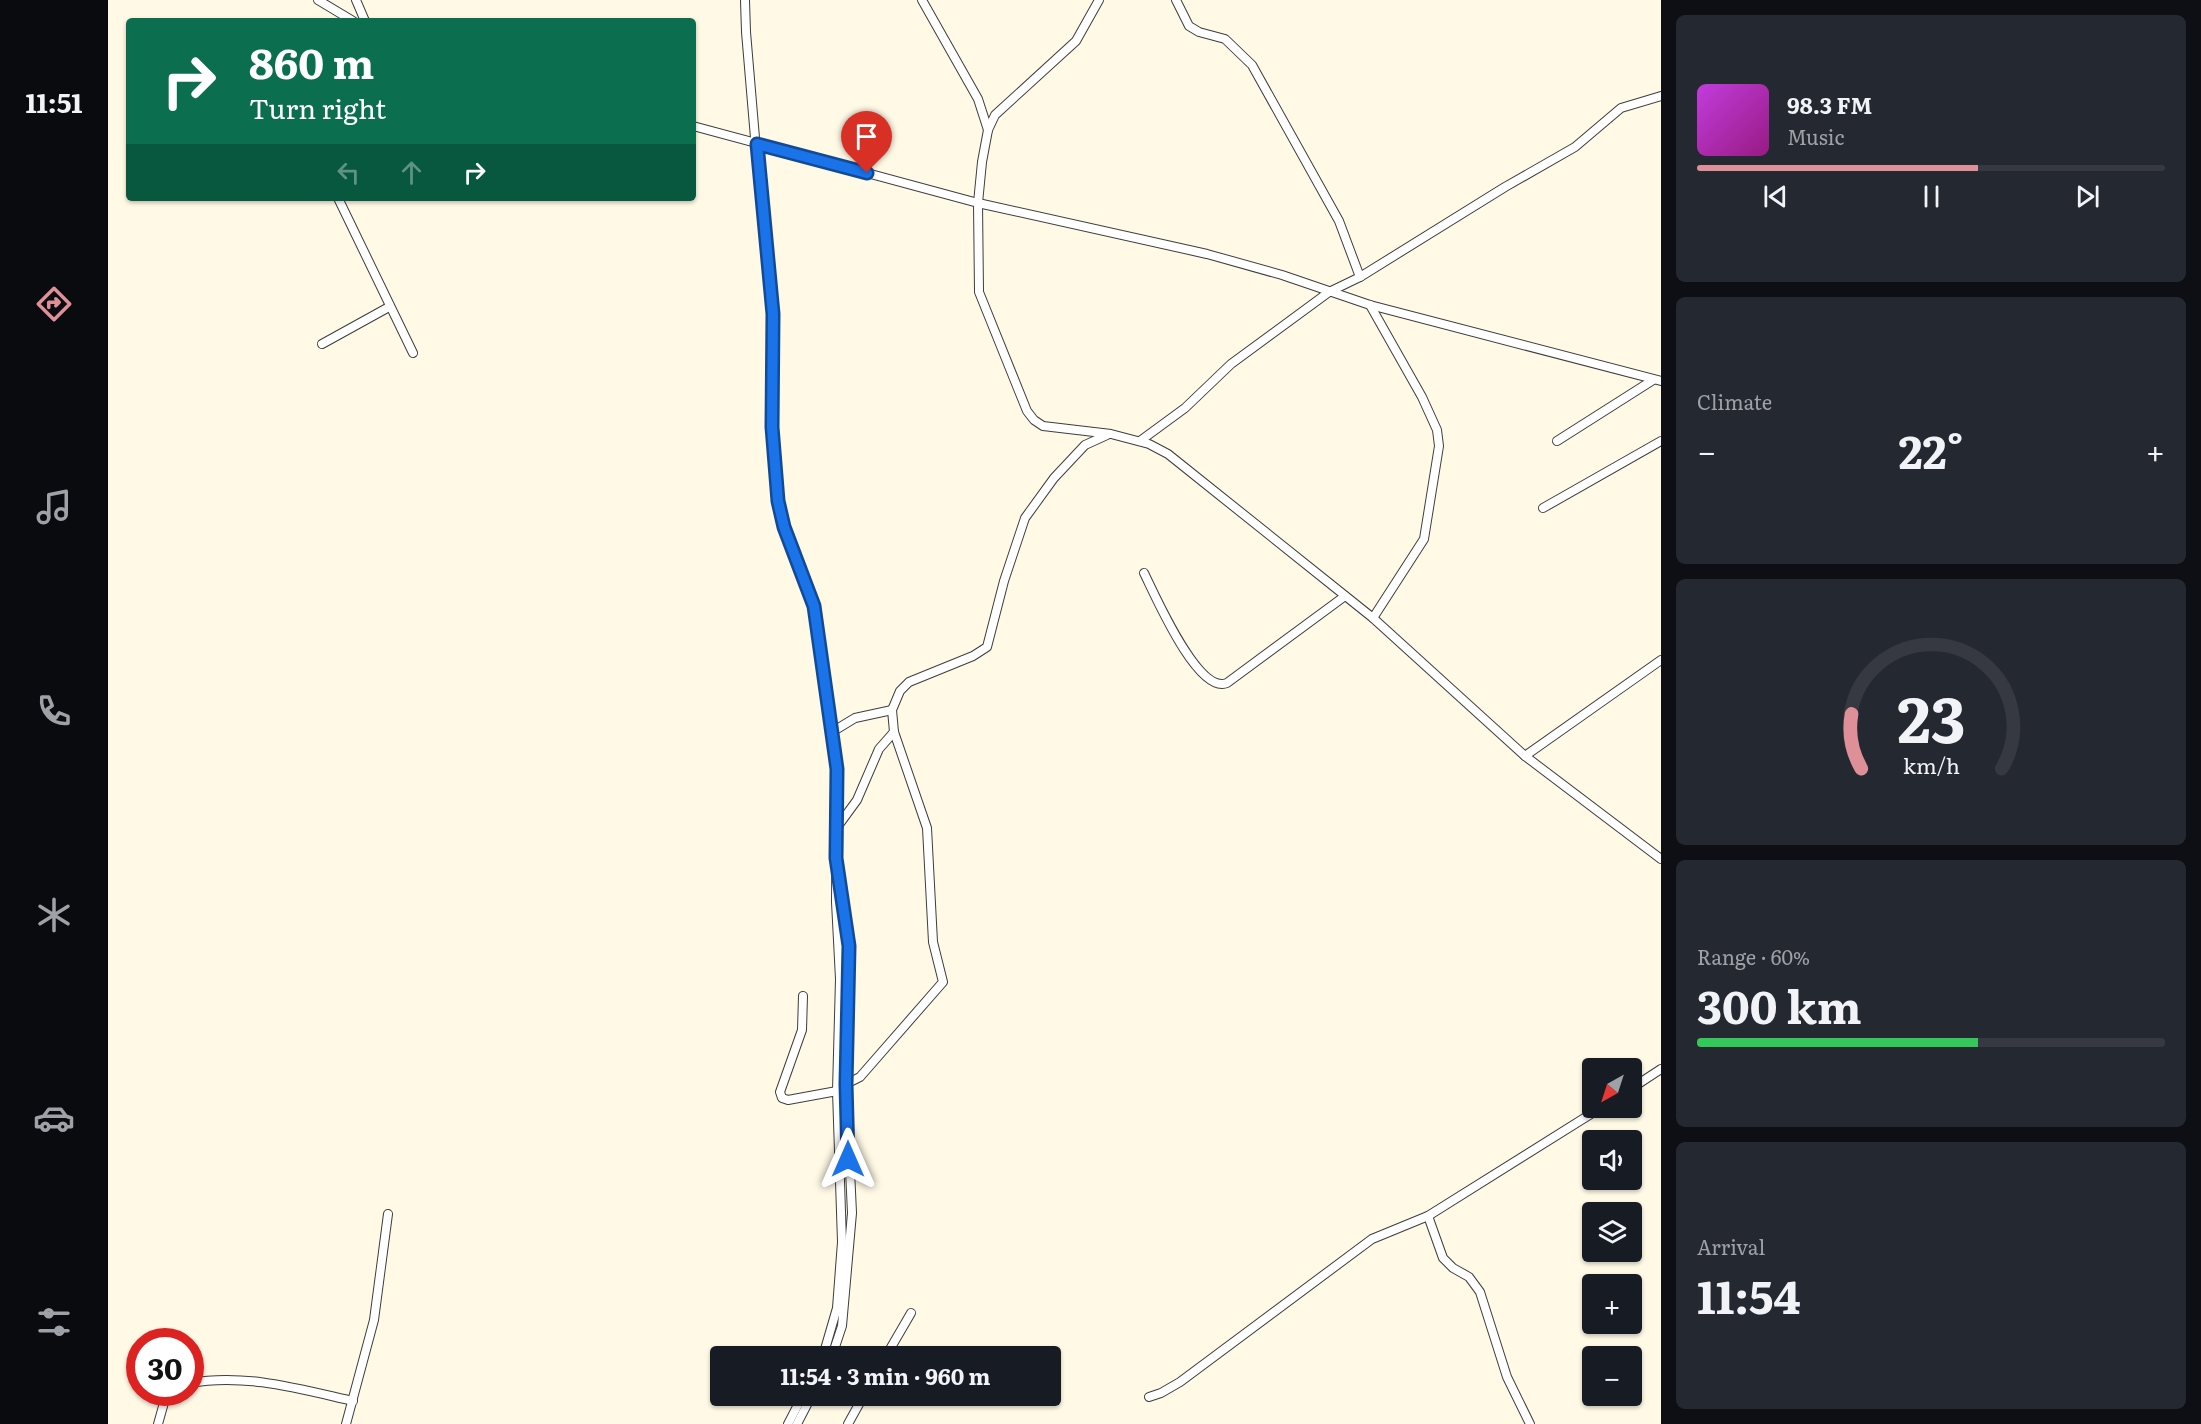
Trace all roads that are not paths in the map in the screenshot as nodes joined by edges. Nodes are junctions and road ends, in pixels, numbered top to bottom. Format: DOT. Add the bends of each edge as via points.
graph roads {
  1 [pos="318,0"];
  2 [pos="356,0"];
  3 [pos="746,0"];
  4 [pos="922,0"];
  5 [pos="1099,0"];
  6 [pos="1176,0"];
  7 [pos="348,18"];
  8 [pos="364,18"];
  9 [pos="1661,96"];
  10 [pos="696,127"];
  11 [pos="988,130"];
  12 [pos="757,144"];
  13 [pos="339,201"];
  14 [pos="978,203"];
  15 [pos="1360,277"];
  16 [pos="1329,292"];
  17 [pos="1370,305"];
  18 [pos="389,307"];
  19 [pos="322,344"];
  20 [pos="412,353"];
  21 [pos="1657,381"];
  22 [pos="1111,434"];
  23 [pos="1140,441"];
  24 [pos="1557,441"];
  25 [pos="1661,441"];
  26 [pos="1543,508"];
  27 [pos="1144,573"];
  28 [pos="1345,596"];
  29 [pos="1372,618"];
  30 [pos="1661,660"];
  31 [pos="892,710"];
  32 [pos="832,732"];
  33 [pos="894,732"];
  34 [pos="1525,756"];
  35 [pos="838,826"];
  36 [pos="836,858"];
  37 [pos="1661,859"];
  38 [pos="803,996"];
  39 [pos="1661,1069"];
  40 [pos="1642,1081"];
  41 [pos="846,1084"];
  42 [pos="837,1091"];
  43 [pos="1584,1118"];
  44 [pos="388,1214"];
  45 [pos="1428,1216"];
  46 [pos="911,1313"];
  47 [pos="825,1346"];
  48 [pos="835,1346"];
  49 [pos="892,1346"];
  50 [pos="204,1382"];
  51 [pos="1149,1397"];
  52 [pos="353,1401"];
  53 [pos="163,1406"];
  54 [pos="797,1406"];
  55 [pos="807,1406"];
  56 [pos="858,1406"];
  57 [pos="158,1424"];
  58 [pos="346,1424"];
  59 [pos="788,1424"];
  60 [pos="798,1424"];
  61 [pos="848,1424"];
  62 [pos="1530,1424"];
  1 -- 7 [label="street"];
  2 -- 8 [label="street"];
  3 -- 12 [label="street"];
  4 -- 11 [label="street" via="978,99"];
  5 -- 11 [label="street" via="1076,40 995,115"];
  6 -- 15 [label="street" via="1189,27 1225,39 1252,65 1339,221"];
  9 -- 15 [label="street" via="1622,108 1575,147"];
  10 -- 12 [label="street"];
  11 -- 14 [label="street"];
  12 -- 14 [label="street"];
  12 -- 32 [label="street" via="773,314 772,427 777,490 784,527 814,606"];
  13 -- 18 [label="street"];
  14 -- 16 [label="street" via="1207,254"];
  14 -- 22 [label="street" via="979,292 1028,411 1043,426"];
  15 -- 16 [label="street"];
  16 -- 17 [label="street"];
  16 -- 23 [label="street" via="1231,364 1185,408"];
  17 -- 21 [label="street"];
  17 -- 29 [label="street" via="1422,398 1437,430 1439,446 1424,539"];
  18 -- 19 [label="street"];
  18 -- 20 [label="street"];
  21 -- 24 [label="street"];
  22 -- 23 [label="street"];
  22 -- 31 [label="street" via="1085,445 1025,518 987,647 909,682 900,691"];
  23 -- 28 [label="street" via="1167,454"];
  25 -- 26 [label="street"];
  27 -- 28 [label="street" via="1187,656 1209,680 1218,684 1227,683"];
  28 -- 29 [label="street"];
  29 -- 34 [label="street"];
  30 -- 34 [label="street"];
  31 -- 32 [label="street" via="855,718"];
  31 -- 33 [label="street"];
  32 -- 35 [label="street"];
  33 -- 35 [label="street" via="879,749 857,800"];
  33 -- 41 [label="street" via="927,828 933,942 943,984 860,1077"];
  34 -- 37 [label="street"];
  35 -- 36 [label="street"];
  36 -- 41 [label="street" via="849,946"];
  36 -- 42 [label="street" via="840,979"];
  38 -- 42 [label="street" via="802,1030 780,1092 782,1098"];
  39 -- 40 [label="street"];
  41 -- 48 [label="street" via="852,1213 842,1326"];
  42 -- 47 [label="street" via="842,1242 837,1308"];
  43 -- 45 [label="street"];
  44 -- 52 [label="street" via="374,1320"];
  45 -- 51 [label="street" via="1372,1239 1180,1382"];
  45 -- 62 [label="street" via="1443,1258 1469,1277 1480,1292 1507,1377"];
  46 -- 49 [label="street"];
  50 -- 52 [label="street" via="235,1379"];
  52 -- 58 [label="street"];
  53 -- 57 [label="street"];
  54 -- 59 [label="street"];
  55 -- 60 [label="street"];
  56 -- 61 [label="street"];
}
